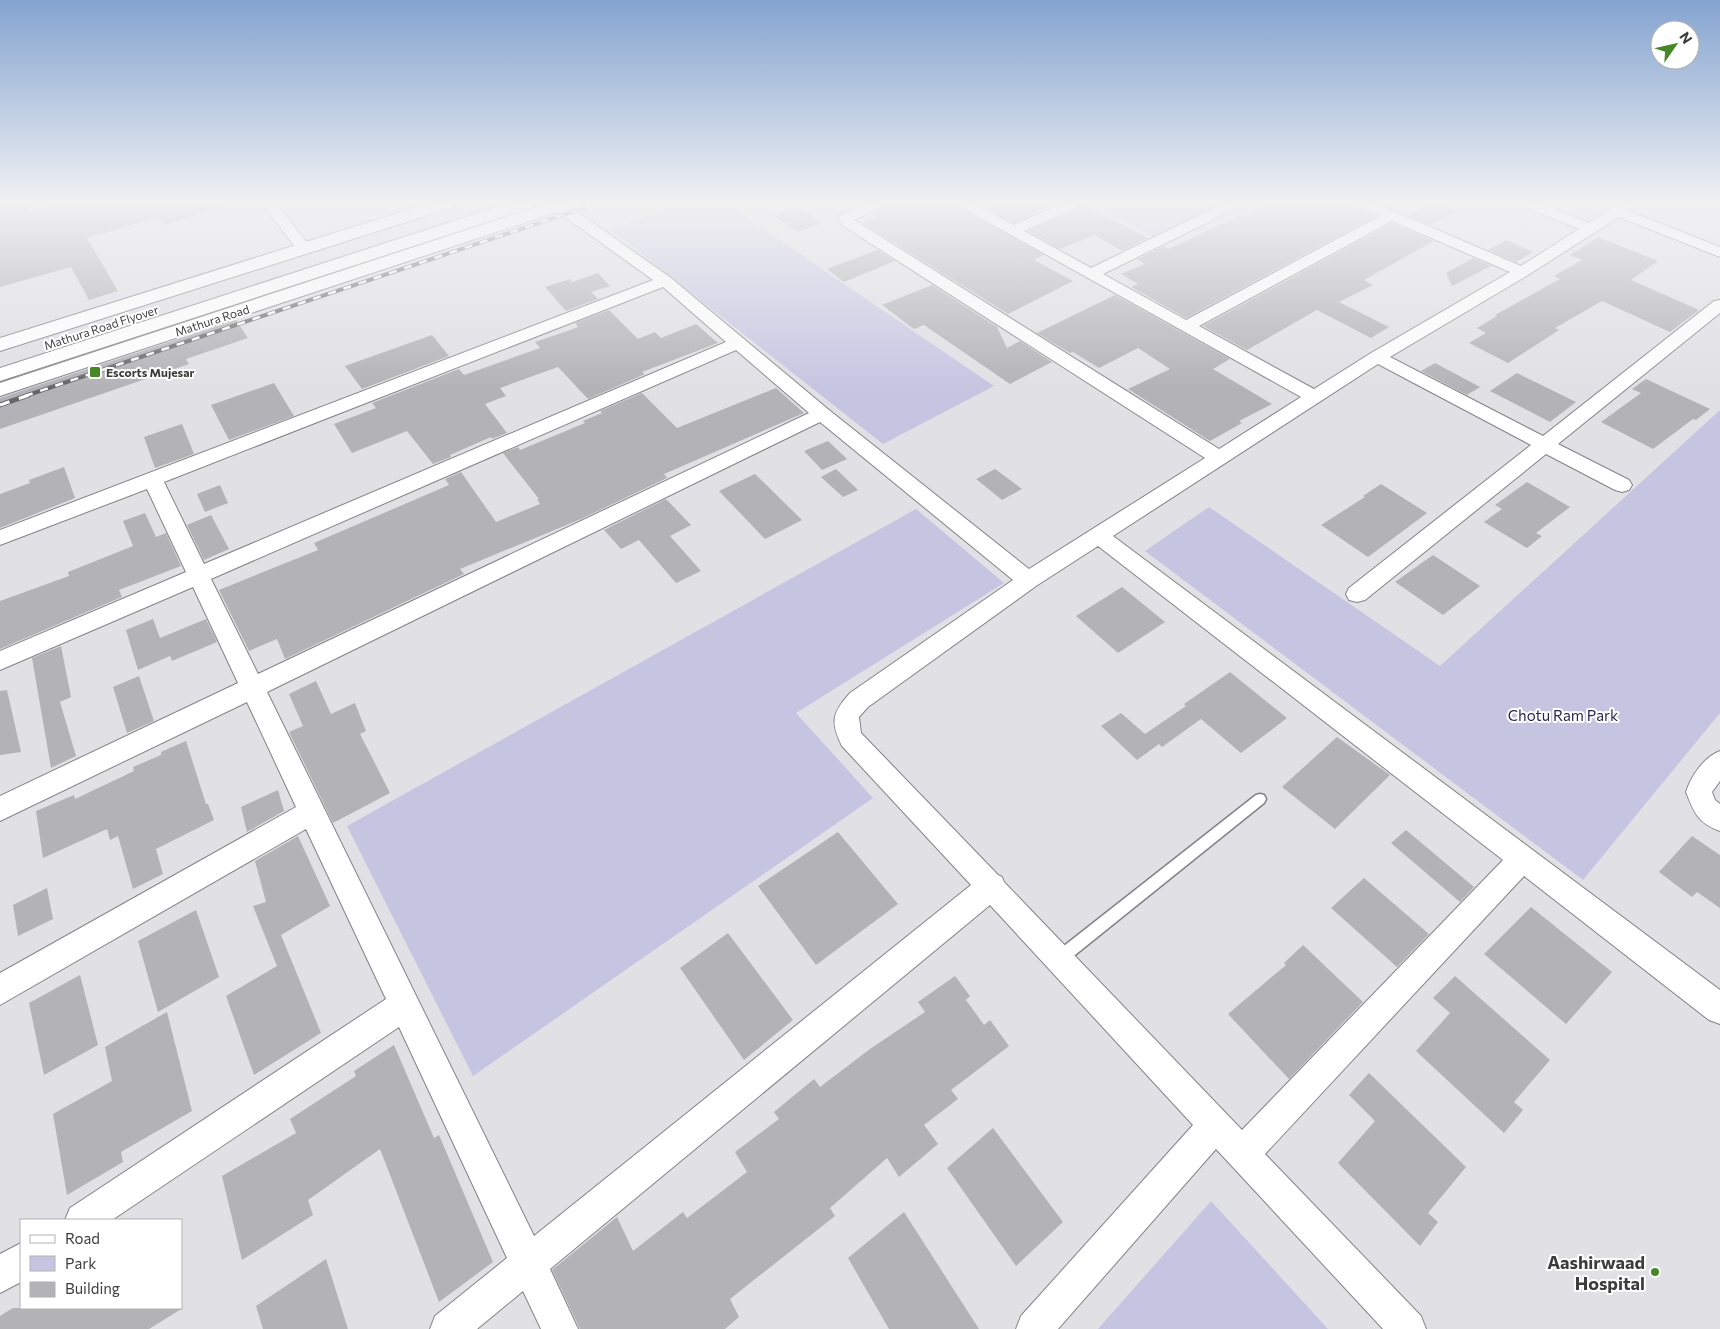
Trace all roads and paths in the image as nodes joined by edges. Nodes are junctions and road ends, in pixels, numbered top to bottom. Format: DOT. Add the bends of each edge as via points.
graph roads {
  1 [pos="253,265"];
  2 [pos="294,265"];
  3 [pos="338,265"];
  4 [pos="374,265"];
  5 [pos="642,265"];
  6 [pos="915,265"];
  7 [pos="1075,265"];
  8 [pos="1109,265"];
  9 [pos="1300,265"];
  10 [pos="1506,265"];
  11 [pos="1533,265"];
  12 [pos="1522,272"];
  13 [pos="1091,274"];
  14 [pos="665,281"];
  15 [pos="1720,305"];
  16 [pos="1187,326"];
  17 [pos="738,343"];
  18 [pos="0,345"];
  19 [pos="1377,357"];
  20 [pos="0,359"];
  21 [pos="0,375"];
  22 [pos="0,390"];
  23 [pos="1315,396"];
  24 [pos="822,414"];
  25 [pos="1544,445"];
  26 [pos="1219,458"];
  27 [pos="152,479"];
  28 [pos="1622,485"];
  29 [pos="1098,535"];
  30 [pos="0,538"];
  31 [pos="198,576"];
  32 [pos="1028,580"];
  33 [pos="1357,594"];
  34 [pos="0,661"];
  35 [pos="252,688"];
  36 [pos="1720,762"];
  37 [pos="1260,799"];
  38 [pos="0,809"];
  39 [pos="312,812"];
  40 [pos="1720,819"];
  41 [pos="1523,858"];
  42 [pos="992,886"];
  43 [pos="1060,958"];
  44 [pos="0,990"];
  45 [pos="405,1005"];
  46 [pos="1720,1010"];
  47 [pos="1216,1124"];
  48 [pos="1243,1153"];
  49 [pos="84,1219"];
  50 [pos="20,1262"];
  51 [pos="529,1264"];
  52 [pos="0,1275"];
  53 [pos="448,1329"];
  54 [pos="560,1329"];
  55 [pos="1034,1329"];
  56 [pos="1408,1329"];
  1 -- 18 [label="main road"];
  2 -- 20 [label="main road, Mathura Road Flyover"];
  3 -- 21 [label="main road, Mathura Road Flyover"];
  4 -- 22 [label="main road, Mathura Road"];
  5 -- 14 [label="street"];
  6 -- 26 [label="street"];
  7 -- 13 [label="street"];
  8 -- 13 [label="street"];
  9 -- 16 [label="street"];
  10 -- 12 [label="street"];
  11 -- 12 [label="street"];
  12 -- 19 [label="street"];
  13 -- 16 [label="street"];
  14 -- 17 [label="street"];
  14 -- 27 [label="street"];
  15 -- 25 [label="street"];
  16 -- 23 [label="street"];
  17 -- 24 [label="street"];
  17 -- 31 [label="street"];
  19 -- 23 [label="street"];
  19 -- 25 [label="street"];
  23 -- 26 [label="street"];
  24 -- 32 [label="street"];
  24 -- 35 [label="street"];
  25 -- 28 [label="street"];
  25 -- 33 [label="street"];
  26 -- 29 [label="street"];
  27 -- 30 [label="street"];
  27 -- 31 [label="street"];
  29 -- 32 [label="street"];
  29 -- 41 [label="street"];
  31 -- 34 [label="street"];
  31 -- 35 [label="street"];
  32 -- 42 [label="street" via="859,700 846,714 845,726 851,739"];
  35 -- 38 [label="street"];
  35 -- 39 [label="street"];
  36 -- 40 [label="street" via="1699,792 1705,808"];
  37 -- 43 [label="lane"];
  39 -- 44 [label="street"];
  39 -- 45 [label="street"];
  41 -- 46 [label="street"];
  41 -- 48 [label="street"];
  42 -- 43 [label="street"];
  42 -- 51 [label="street"];
  43 -- 47 [label="street"];
  45 -- 49 [label="street"];
  45 -- 51 [label="street"];
  47 -- 48 [label="street"];
  47 -- 55 [label="street"];
  48 -- 56 [label="street"];
  50 -- 52 [label="street"];
  51 -- 53 [label="street"];
  51 -- 54 [label="street"];
}
